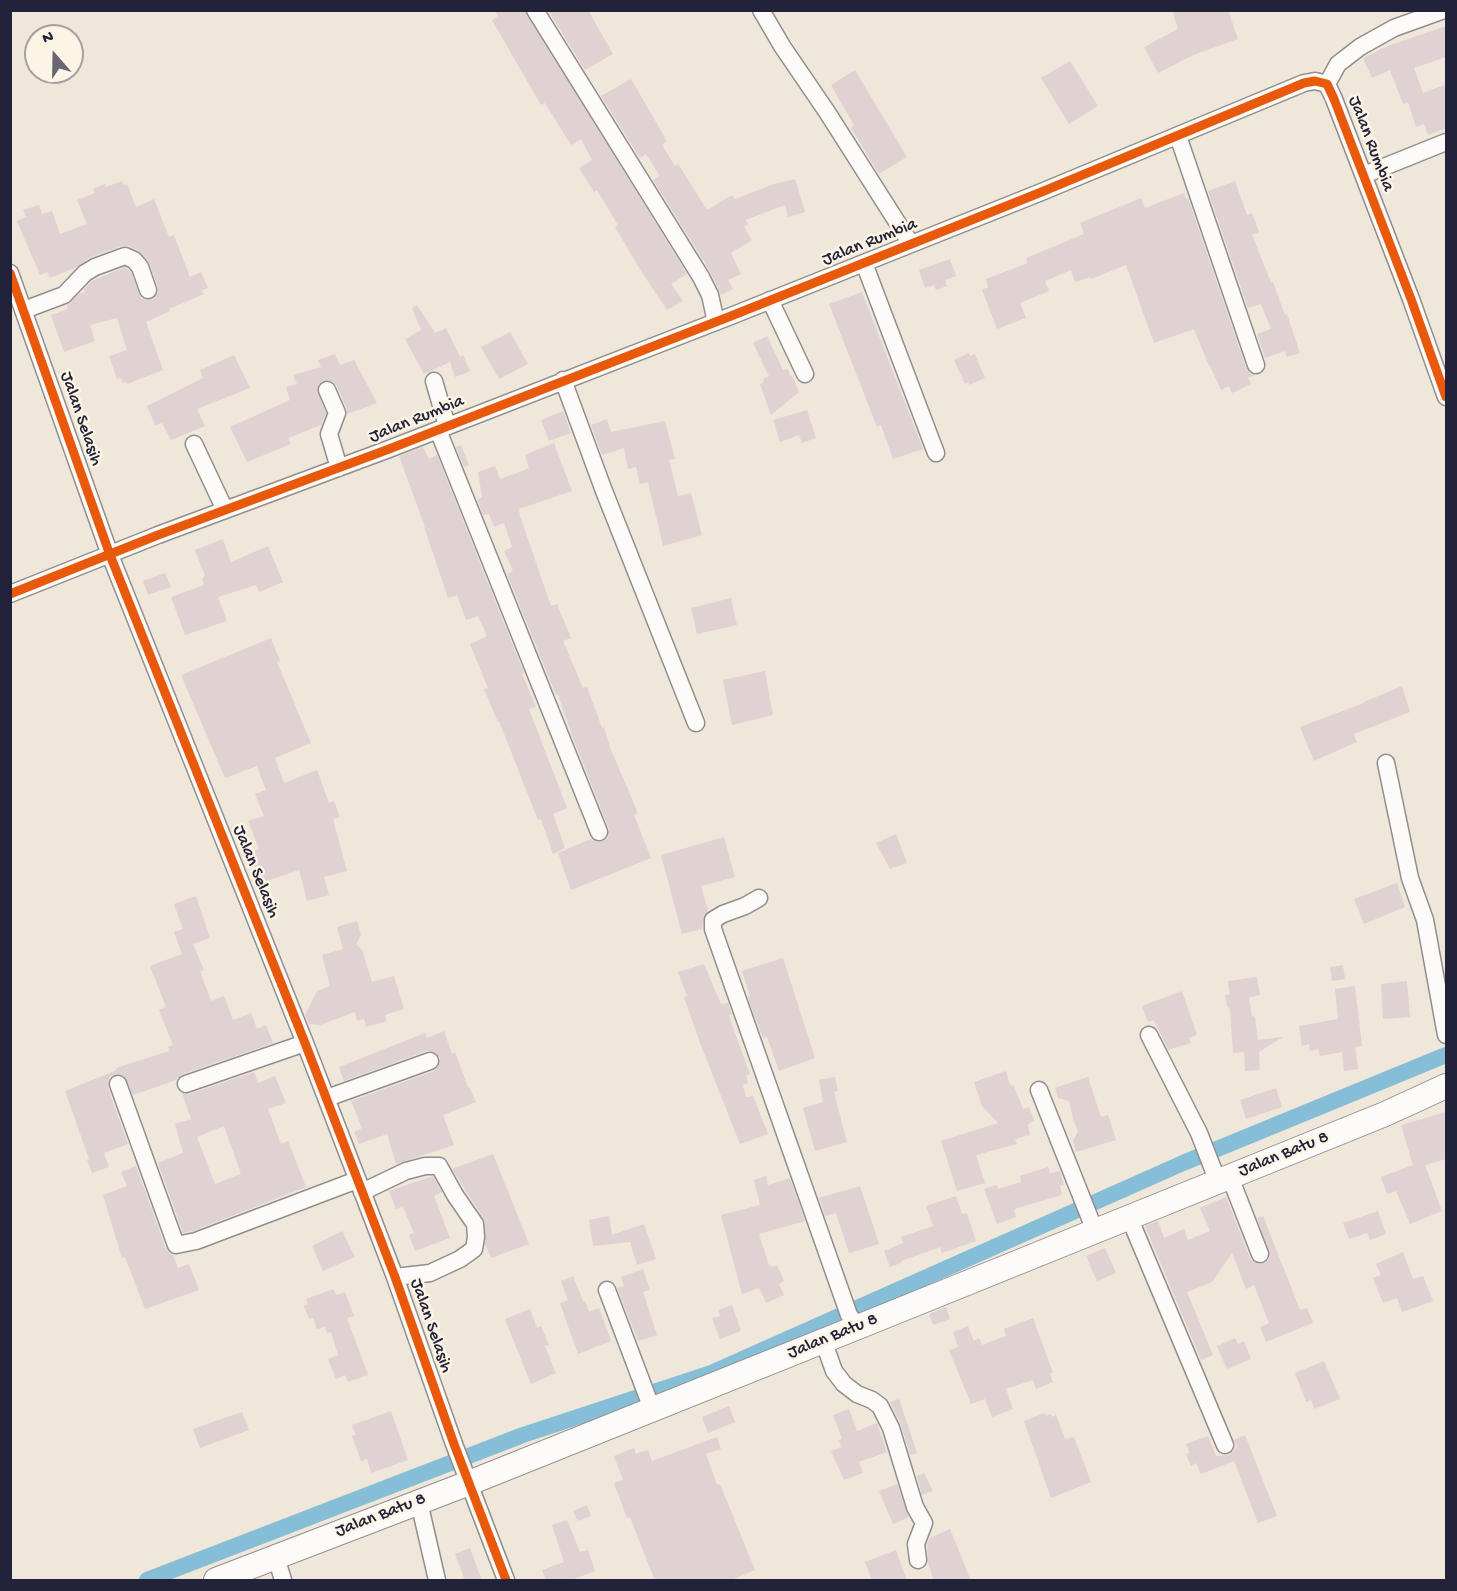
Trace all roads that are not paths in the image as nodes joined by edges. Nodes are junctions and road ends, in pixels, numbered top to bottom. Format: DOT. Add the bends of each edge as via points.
graph roads {
  1 [pos="535,10"];
  2 [pos="761,10"];
  3 [pos="1444,10"];
  4 [pos="1327,84"];
  5 [pos="1178,136"];
  6 [pos="1446,142"];
  7 [pos="1364,175"];
  8 [pos="911,244"];
  9 [pos="864,263"];
  10 [pos="10,273"];
  11 [pos="148,290"];
  12 [pos="771,300"];
  13 [pos="24,310"];
  14 [pos="716,322"];
  15 [pos="1256,365"];
  16 [pos="805,374"];
  17 [pos="563,380"];
  18 [pos="434,381"];
  19 [pos="327,390"];
  20 [pos="1446,397"];
  21 [pos="443,428"];
  22 [pos="194,444"];
  23 [pos="936,453"];
  24 [pos="339,468"];
  25 [pos="225,510"];
  26 [pos="110,555"];
  27 [pos="10,594"];
  28 [pos="696,723"];
  29 [pos="1386,763"];
  30 [pos="599,832"];
  31 [pos="759,898"];
  32 [pos="1446,1033"];
  33 [pos="1149,1035"];
  34 [pos="305,1043"];
  35 [pos="430,1061"];
  36 [pos="118,1084"];
  37 [pos="186,1084"];
  38 [pos="1446,1086"];
  39 [pos="1039,1090"];
  40 [pos="327,1098"];
  41 [pos="1220,1175"];
  42 [pos="359,1186"];
  43 [pos="1129,1217"];
  44 [pos="1092,1222"];
  45 [pos="1260,1254"];
  46 [pos="395,1277"];
  47 [pos="607,1290"];
  48 [pos="853,1321"];
  49 [pos="823,1340"];
  50 [pos="650,1403"];
  51 [pos="1225,1445"];
  52 [pos="466,1476"];
  53 [pos="419,1502"];
  54 [pos="276,1557"];
  55 [pos="918,1560"];
  56 [pos="219,1580"];
  57 [pos="284,1581"];
  58 [pos="437,1581"];
  59 [pos="506,1581"];
  1 -- 14 [label="street" via="701,277"];
  2 -- 8 [label="street"];
  3 -- 4 [label="street" via="1394,28 1360,47 1338,64"];
  4 -- 5 [label="street, Jalan Rumbia" via="1304,83"];
  4 -- 7 [label="street, Jalan Rumbia"];
  5 -- 8 [label="street, Jalan Rumbia"];
  5 -- 15 [label="street"];
  6 -- 7 [label="street"];
  7 -- 20 [label="street, Jalan Rumbia"];
  8 -- 9 [label="street, Jalan Rumbia"];
  9 -- 12 [label="street, Jalan Rumbia"];
  9 -- 23 [label="street"];
  10 -- 13 [label="street, Jalan Selasih"];
  11 -- 13 [label="street" via="140,267 125,256 90,270 64,295"];
  12 -- 14 [label="street, Jalan Rumbia"];
  12 -- 16 [label="street"];
  13 -- 26 [label="street, Jalan Selasih"];
  14 -- 17 [label="street, Jalan Rumbia"];
  17 -- 21 [label="street, Jalan Rumbia"];
  17 -- 28 [label="street"];
  18 -- 21 [label="street"];
  19 -- 24 [label="street" via="337,413 329,434"];
  21 -- 24 [label="street, Jalan Rumbia"];
  21 -- 30 [label="street"];
  22 -- 25 [label="street"];
  24 -- 25 [label="street, Jalan Rumbia"];
  25 -- 26 [label="street, Jalan Rumbia"];
  26 -- 27 [label="street, Jalan Rumbia"];
  26 -- 34 [label="street, Jalan Selasih"];
  29 -- 32 [label="street" via="1410,878 1425,920"];
  31 -- 48 [label="street" via="713,920 713,929"];
  33 -- 41 [label="street"];
  34 -- 37 [label="street"];
  34 -- 40 [label="street, Jalan Selasih"];
  35 -- 40 [label="street"];
  36 -- 42 [label="street" via="176,1245"];
  38 -- 41 [label="street, Jalan Batu 8" via="1385,1114"];
  39 -- 44 [label="street"];
  40 -- 42 [label="street, Jalan Selasih"];
  41 -- 43 [label="street, Jalan Batu 8"];
  41 -- 45 [label="street"];
  42 -- 46 [label="street, Jalan Selasih"];
  42 -- 46 [label="street" via="425,1166 439,1166 475,1224 474,1249 460,1259 430,1273"];
  43 -- 44 [label="street, Jalan Batu 8"];
  43 -- 51 [label="street"];
  44 -- 48 [label="street, Jalan Batu 8"];
  46 -- 52 [label="street, Jalan Selasih"];
  47 -- 50 [label="street"];
  48 -- 49 [label="street, Jalan Batu 8"];
  49 -- 50 [label="street, Jalan Batu 8"];
  49 -- 55 [label="street" via="834,1371 844,1384 880,1406 891,1428 915,1507 924,1523 916,1544"];
  50 -- 52 [label="street, Jalan Batu 8"];
  52 -- 53 [label="street, Jalan Batu 8"];
  52 -- 59 [label="street, Jalan Selasih"];
  53 -- 54 [label="street, Jalan Batu 8"];
  53 -- 58 [label="street"];
  54 -- 56 [label="street, Jalan Batu 8"];
  54 -- 57 [label="street"];
}
